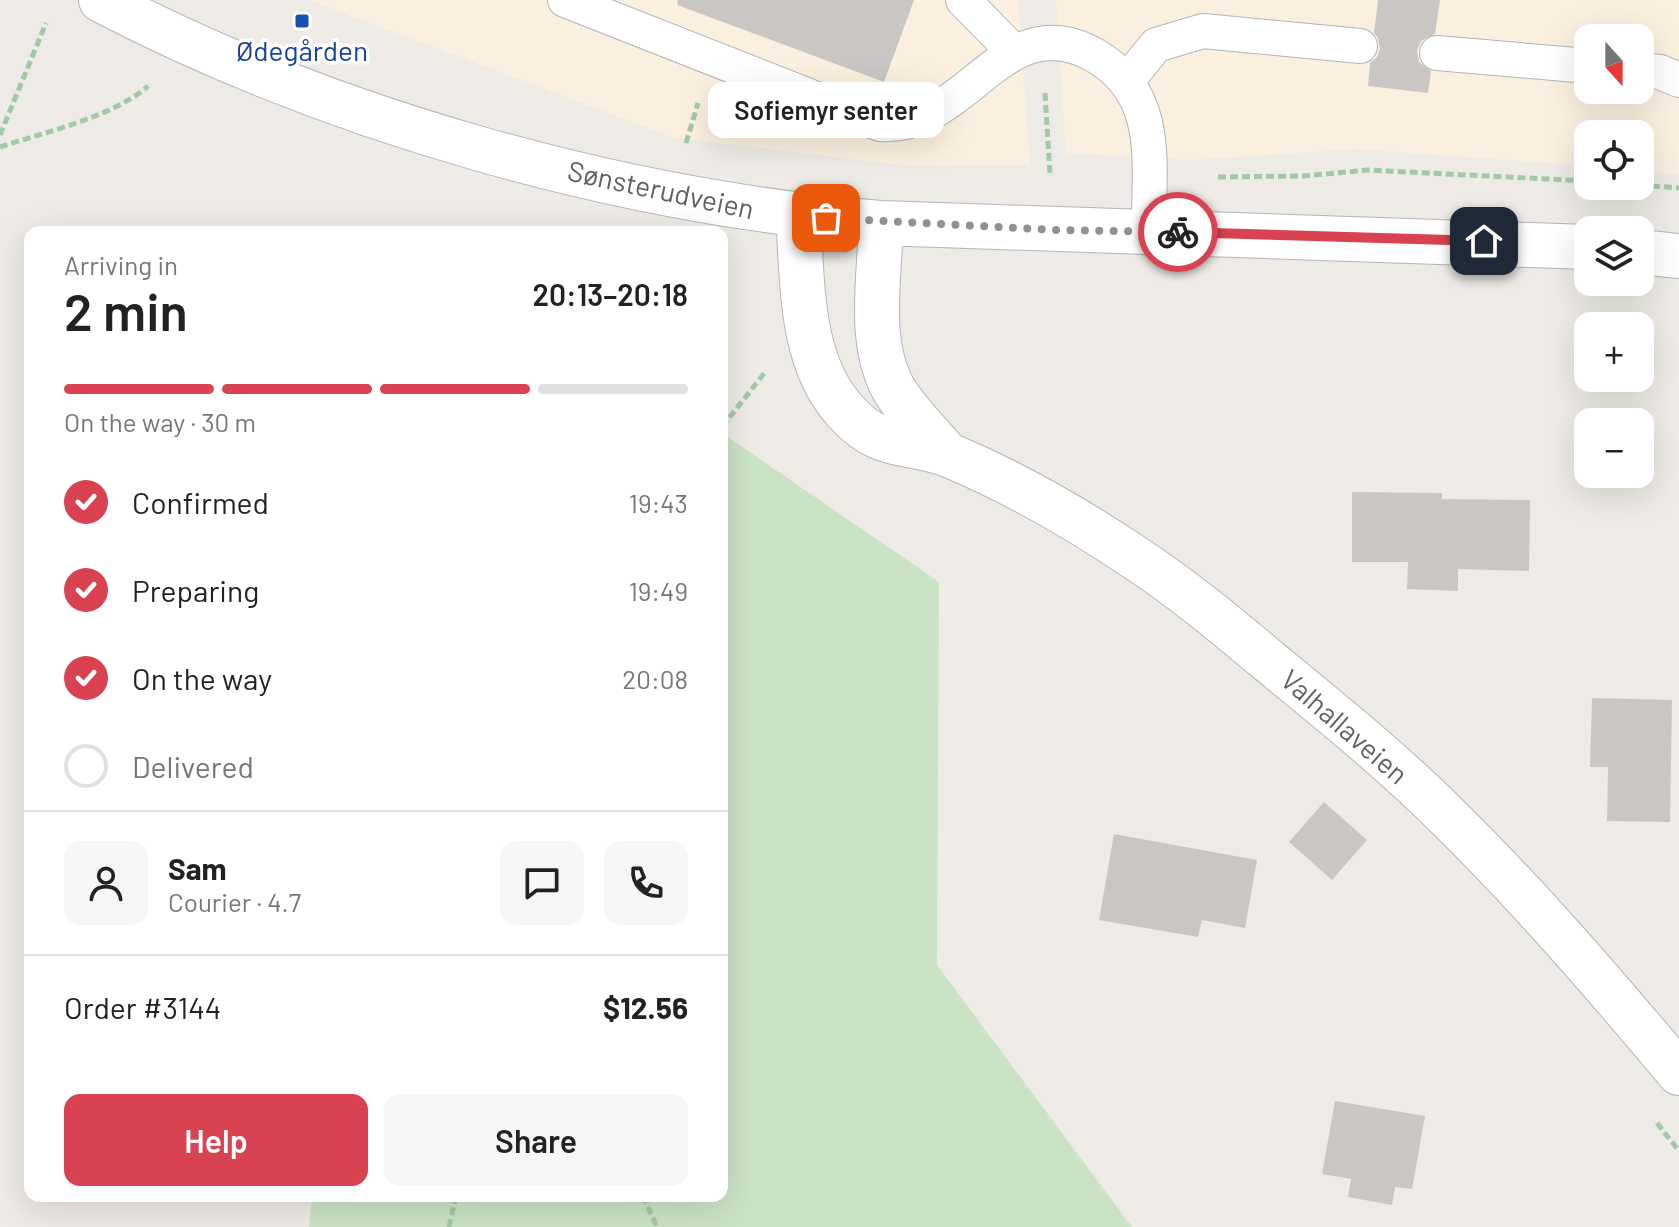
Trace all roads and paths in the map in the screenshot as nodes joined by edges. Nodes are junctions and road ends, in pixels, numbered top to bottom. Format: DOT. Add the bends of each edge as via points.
graph roads {
  1 [pos="101,0"];
  2 [pos="565,0"];
  3 [pos="963,0"];
  4 [pos="46,23"];
  5 [pos="1360,46"];
  6 [pos="1013,51"];
  7 [pos="1437,53"];
  8 [pos="1574,65"];
  9 [pos="1654,71"];
  10 [pos="1679,80"];
  11 [pos="1127,81"];
  12 [pos="148,86"];
  13 [pos="0,135"];
  14 [pos="0,147"];
  15 [pos="1217,177"];
  16 [pos="1574,180"];
  17 [pos="1654,186"];
  18 [pos="1679,188"];
  19 [pos="798,216"];
  20 [pos="881,223"];
  21 [pos="1149,232"];
  22 [pos="1574,247"];
  23 [pos="1654,253"];
  24 [pos="1679,256"];
  25 [pos="769,367"];
  26 [pos="728,419"];
  27 [pos="948,455"];
  28 [pos="1679,1073"];
  29 [pos="1655,1121"];
  30 [pos="1679,1151"];
  31 [pos="455,1202"];
  32 [pos="646,1202"];
  33 [pos="449,1227"];
  34 [pos="657,1227"];
  1 -- 19 [label="main road, Sønsterudveien" via="332,101 454,140 643,188"];
  2 -- 6 [label="lane" via="894,126 924,117"];
  3 -- 6 [label="lane"];
  4 -- 13 [label="path"];
  5 -- 11 [label="lane" via="1203,31 1156,45"];
  6 -- 11 [label="lane" via="1042,41 1081,47"];
  7 -- 8 [label="lane"];
  9 -- 10 [label="lane"];
  11 -- 21 [label="lane" via="1146,118"];
  12 -- 14 [label="path" via="116,108"];
  15 -- 16 [label="path" via="1368,170"];
  17 -- 18 [label="path"];
  19 -- 20 [label="main road, Sønsterudveien"];
  19 -- 27 [label="main road, Valhallaveien" via="806,318 826,387 847,414 878,439"];
  20 -- 21 [label="main road, Sønsterudveien"];
  20 -- 27 [label="main road, Valhallaveien" via="878,343 883,363 893,388"];
  21 -- 22 [label="main road, Sønsterudveien"];
  23 -- 24 [label="main road"];
  25 -- 26 [label="path"];
  27 -- 28 [label="main road, Valhallaveien" via="1140,561 1321,703 1449,818"];
  29 -- 30 [label="path"];
  31 -- 33 [label="path"];
  32 -- 34 [label="path"];
}
